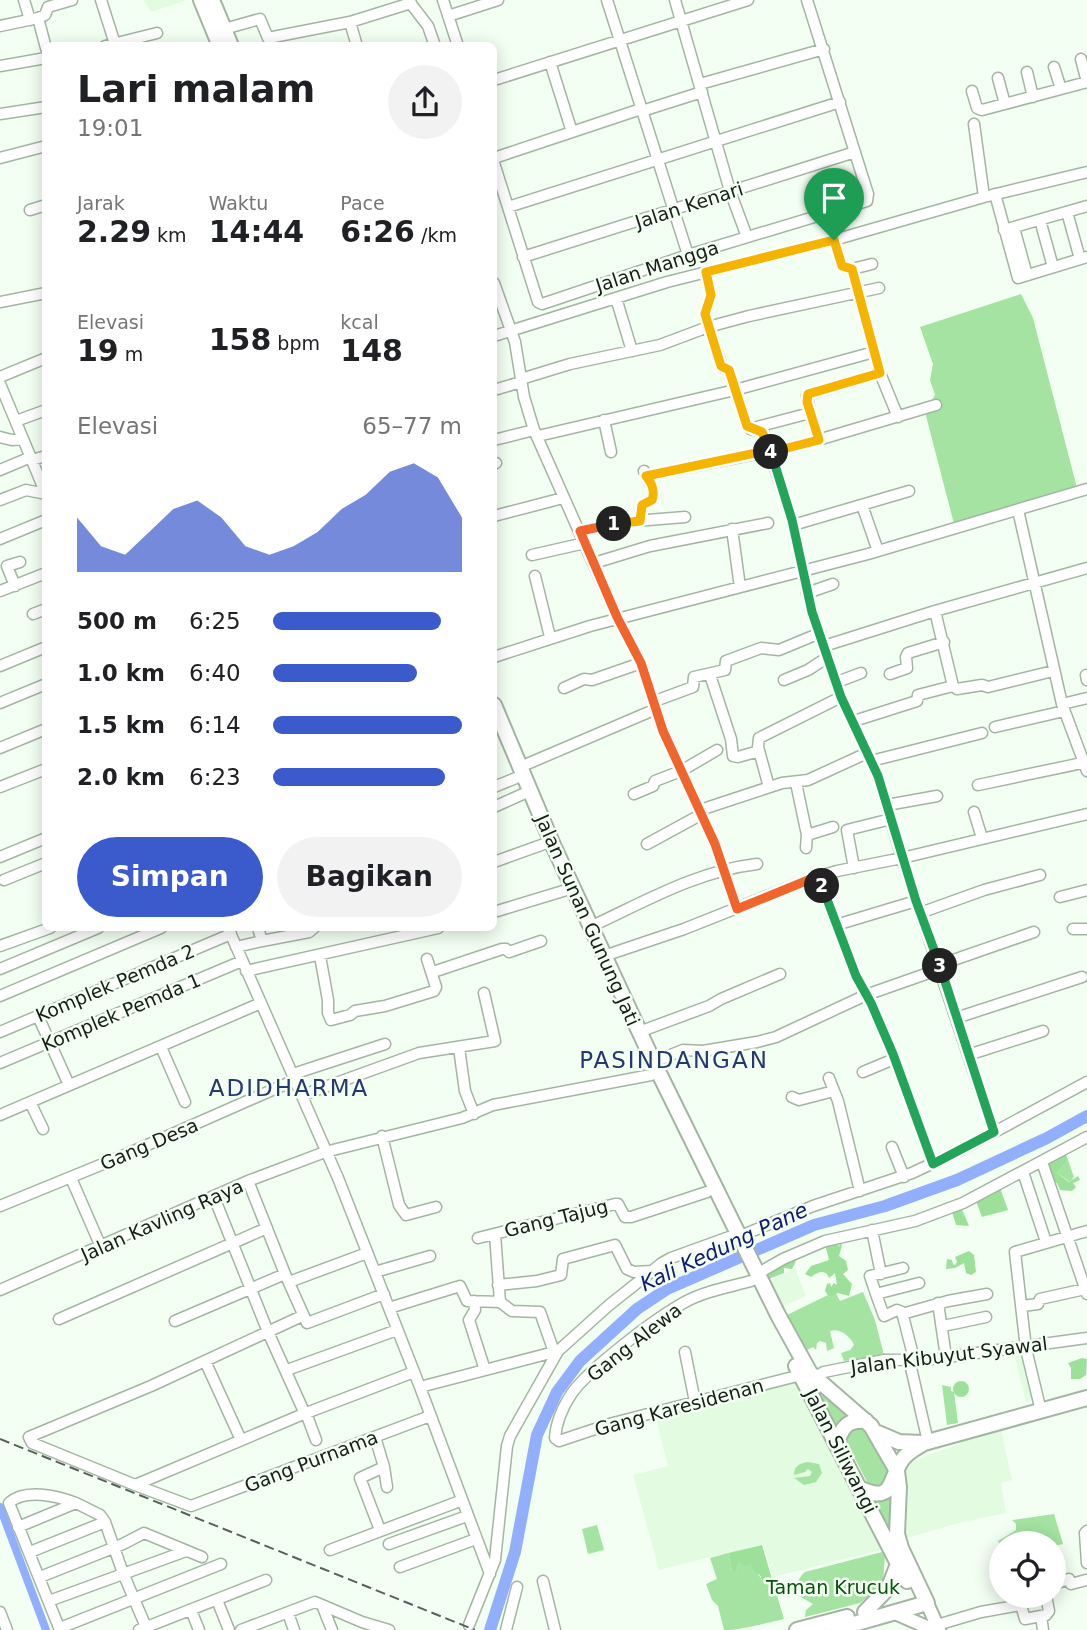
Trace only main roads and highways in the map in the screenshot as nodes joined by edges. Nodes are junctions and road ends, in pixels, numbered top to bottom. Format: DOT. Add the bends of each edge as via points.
graph roads {
  1 [pos="201,0"];
  2 [pos="212,0"];
  3 [pos="218,42"];
  4 [pos="230,42"];
  5 [pos="497,714"];
  6 [pos="497,735"];
  7 [pos="518,773"];
  8 [pos="540,826"];
  9 [pos="569,889"];
  10 [pos="650,1067"];
  11 [pos="702,1173"];
  12 [pos="735,1239"];
  13 [pos="807,1376"];
  14 [pos="1087,1398"];
  15 [pos="866,1422"];
  16 [pos="877,1432"];
  17 [pos="837,1443"];
  18 [pos="926,1443"];
  19 [pos="897,1471"];
  20 [pos="861,1489"];
  21 [pos="898,1563"];
  22 [pos="921,1600"];
  23 [pos="865,1612"];
  24 [pos="895,1613"];
  25 [pos="934,1628"];
  26 [pos="797,1630"];
  27 [pos="834,1630"];
  1 -- 3 [label="highway"];
  2 -- 4 [label="highway"];
  5 -- 7 [label="highway, Jalan Sunan Gunung Jati"];
  6 -- 7 [label="highway"];
  7 -- 8 [label="highway, Jalan Sunan Gunung Jati"];
  7 -- 8 [label="highway"];
  8 -- 9 [label="highway"];
  9 -- 10 [label="highway"];
  9 -- 10 [label="highway, Jalan Sunan Gunung Jati" via="639,1032"];
  10 -- 11 [label="highway"];
  11 -- 12 [label="highway"];
  11 -- 12 [label="highway" via="707,1192"];
  12 -- 13 [label="highway, Jalan Siliwangi"];
  13 -- 15 [label="highway, Jalan Siliwangi"];
  13 -- 17 [label="highway, Jalan Siliwangi"];
  14 -- 18 [label="highway"];
  15 -- 16 [label="highway, Jalan Siliwangi"];
  15 -- 17 [label="highway" via="848,1423"];
  16 -- 18 [label="highway" via="890,1440"];
  16 -- 19 [label="highway, Jalan Siliwangi"];
  17 -- 20 [label="highway, Jalan Siliwangi"];
  18 -- 19 [label="highway" via="907,1454"];
  19 -- 20 [label="highway" via="887,1490"];
  19 -- 22 [label="highway, Jalan Siliwangi" via="897,1534"];
  20 -- 21 [label="highway, Jalan Siliwangi"];
  21 -- 22 [label="highway, Jalan Siliwangi"];
  21 -- 23 [label="highway" via="889,1587"];
  22 -- 23 [label="highway"];
  22 -- 24 [label="highway"];
  22 -- 25 [label="main road, Jalan Siliwangi"];
  23 -- 26 [label="highway"];
  24 -- 25 [label="main road"];
  24 -- 27 [label="highway"];
}
